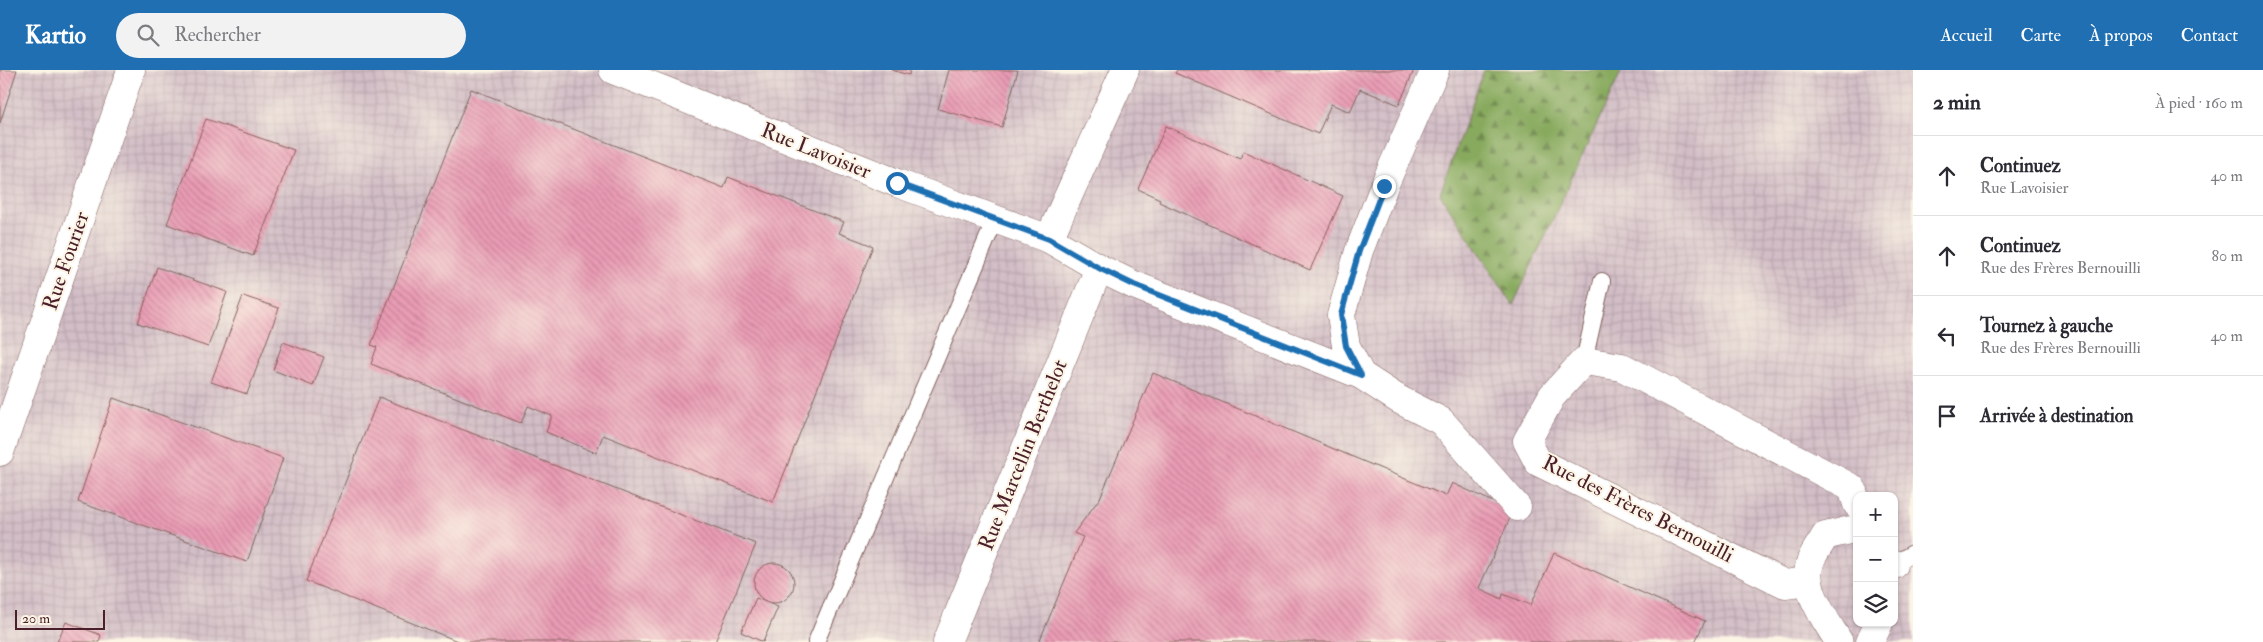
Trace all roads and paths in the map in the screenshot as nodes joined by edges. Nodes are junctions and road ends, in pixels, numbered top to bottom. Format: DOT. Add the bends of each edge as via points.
graph roads {
  1 [pos="131,70"];
  2 [pos="613,70"];
  3 [pos="1125,70"];
  4 [pos="1436,70"];
  5 [pos="995,220"];
  6 [pos="1049,239"];
  7 [pos="1099,268"];
  8 [pos="1602,281"];
  9 [pos="1584,361"];
  10 [pos="1361,375"];
  11 [pos="0,452"];
  12 [pos="1853,492"];
  13 [pos="1517,507"];
  14 [pos="1853,530"];
  15 [pos="1913,553"];
  16 [pos="1898,562"];
  17 [pos="1808,581"];
  18 [pos="1877,627"];
  19 [pos="816,642"];
  20 [pos="947,642"];
  21 [pos="1839,642"];
  22 [pos="1870,642"];
  1 -- 11 [label="street, Rue Fourier"];
  2 -- 5 [label="street, Rue Lavoisier"];
  3 -- 6 [label="street"];
  4 -- 10 [label="street" via="1384,186 1359,251 1341,315 1346,346"];
  5 -- 6 [label="street, Rue Lavoisier"];
  5 -- 19 [label="lane"];
  6 -- 7 [label="street"];
  7 -- 10 [label="street" via="1134,285"];
  7 -- 20 [label="street, Rue Marcellin Berthelot"];
  8 -- 9 [label="lane"];
  9 -- 12 [label="street" via="1622,367 1852,488"];
  9 -- 17 [label="street, Rue des Frères Bernouilli" via="1552,396 1527,441 1538,462 1785,584"];
  10 -- 13 [label="street" via="1441,421"];
  14 -- 17 [label="street" via="1825,536 1810,560"];
  15 -- 16 [label="lane"];
  17 -- 21 [label="street"];
  18 -- 22 [label="street"];
}
